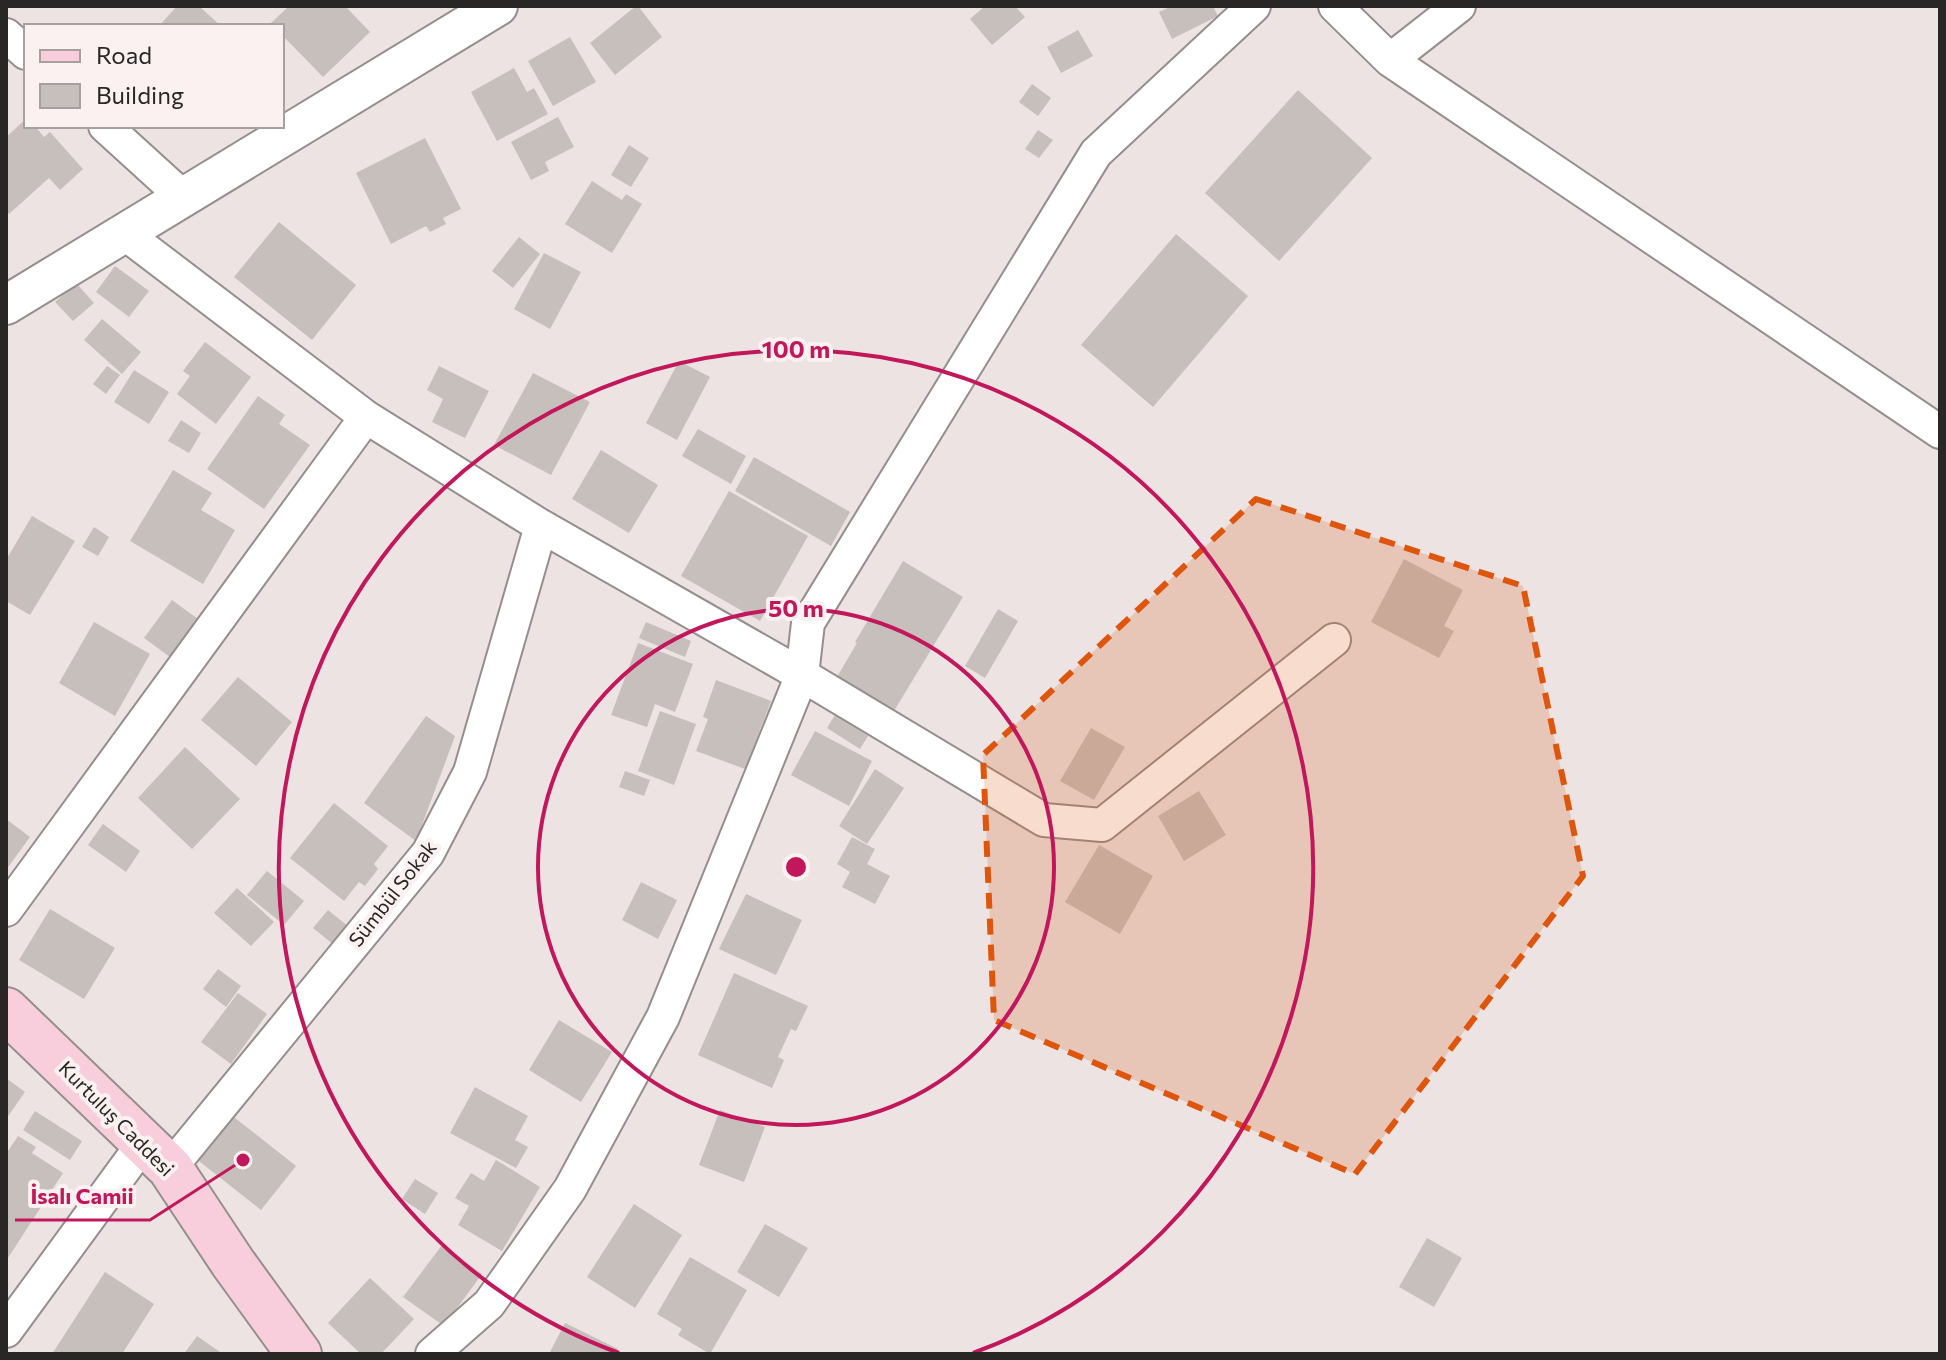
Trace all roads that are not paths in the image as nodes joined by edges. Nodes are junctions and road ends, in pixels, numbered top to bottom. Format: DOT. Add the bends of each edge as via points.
graph roads {
  1 [pos="498,6"];
  2 [pos="1254,6"];
  3 [pos="1335,6"];
  4 [pos="1459,6"];
  5 [pos="6,35"];
  6 [pos="24,51"];
  7 [pos="1390,60"];
  8 [pos="107,128"];
  9 [pos="183,197"];
  10 [pos="124,233"];
  11 [pos="6,305"];
  12 [pos="366,417"];
  13 [pos="1940,432"];
  14 [pos="541,526"];
  15 [pos="1334,640"];
  16 [pos="802,675"];
  17 [pos="6,910"];
  18 [pos="6,1010"];
  19 [pos="157,1154"];
  20 [pos="6,1331"];
  21 [pos="299,1354"];
  22 [pos="432,1354"];
  1 -- 9 [label="street"];
  2 -- 16 [label="street" via="1096,153 808,623"];
  3 -- 7 [label="street"];
  4 -- 7 [label="street"];
  5 -- 6 [label="street"];
  7 -- 13 [label="street"];
  8 -- 9 [label="street"];
  9 -- 10 [label="street"];
  10 -- 11 [label="street"];
  10 -- 12 [label="street"];
  12 -- 14 [label="street"];
  12 -- 17 [label="street"];
  14 -- 16 [label="street"];
  14 -- 19 [label="street, Sümbül Sokak" via="470,772 428,853"];
  15 -- 16 [label="street" via="1102,825 1044,820"];
  16 -- 22 [label="street" via="663,1017 585,1162 489,1304"];
  18 -- 19 [label="main road, Kurtuluş Caddesi"];
  19 -- 20 [label="street, Sümbül Sokak"];
  19 -- 21 [label="main road, Kurtuluş Caddesi"];
}
